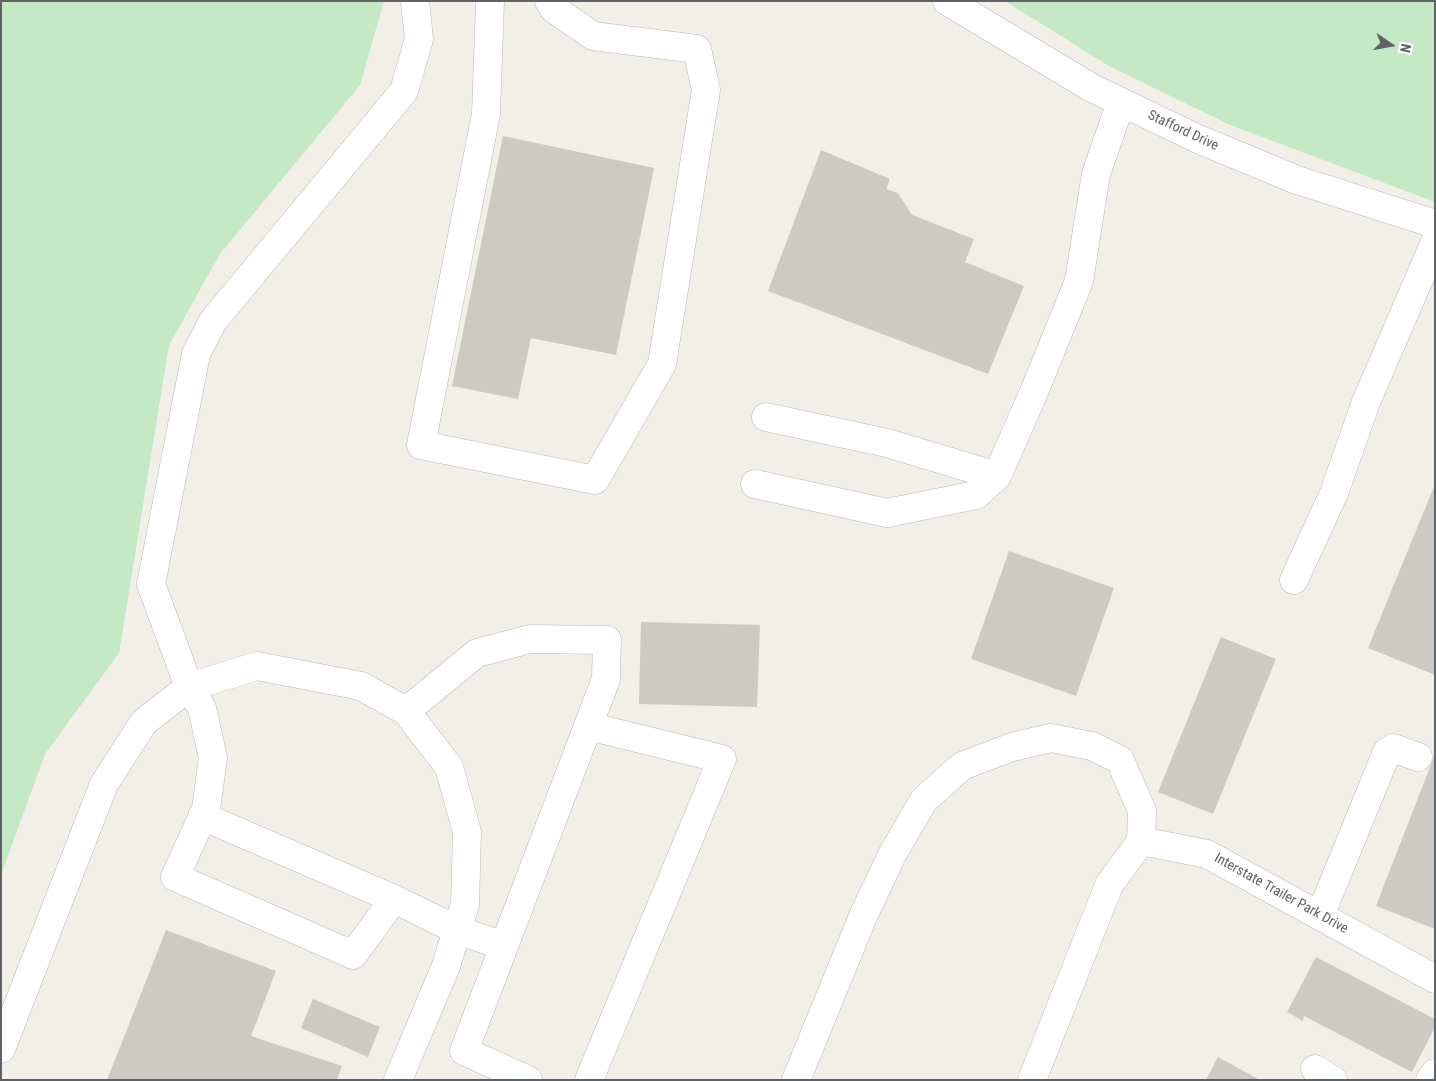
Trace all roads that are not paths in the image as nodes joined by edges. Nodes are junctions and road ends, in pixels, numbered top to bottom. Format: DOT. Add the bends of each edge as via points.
graph roads {
  1 [pos="415,1"];
  2 [pos="490,1"];
  3 [pos="549,1"];
  4 [pos="947,1"];
  5 [pos="1121,102"];
  6 [pos="1435,224"];
  7 [pos="1435,242"];
  8 [pos="766,417"];
  9 [pos="997,476"];
  10 [pos="755,484"];
  11 [pos="1294,580"];
  12 [pos="189,687"];
  13 [pos="406,710"];
  14 [pos="588,726"];
  15 [pos="1418,757"];
  16 [pos="202,816"];
  17 [pos="1141,842"];
  18 [pos="394,899"];
  19 [pos="1320,916"];
  20 [pos="457,930"];
  21 [pos="504,946"];
  22 [pos="1435,979"];
  23 [pos="1,1049"];
  24 [pos="1435,1072"];
  25 [pos="398,1080"];
  26 [pos="528,1080"];
  27 [pos="589,1080"];
  28 [pos="796,1080"];
  29 [pos="1032,1080"];
  30 [pos="1430,1080"];
  1 -- 12 [label="street" via="419,39 404,91 213,321 196,354 151,584"];
  2 -- 3 [label="street" via="486,114 421,445 595,480 662,364 706,90 698,49 593,36 554,9"];
  4 -- 5 [label="street, Stafford Drive"];
  5 -- 6 [label="street, Stafford Drive" via="1198,139 1297,180"];
  5 -- 9 [label="street" via="1096,174 1079,281"];
  7 -- 11 [label="street" via="1366,402 1334,493"];
  8 -- 9 [label="street" via="887,443"];
  9 -- 10 [label="street" via="976,496 887,513"];
  12 -- 13 [label="street" via="257,666 362,686"];
  12 -- 16 [label="street" via="202,708 213,758"];
  12 -- 23 [label="street" via="144,722 104,784"];
  13 -- 14 [label="street" via="478,653 530,639 607,640 606,679"];
  13 -- 20 [label="street" via="450,767 467,832 465,904"];
  14 -- 21 [label="street"];
  14 -- 27 [label="street" via="722,759"];
  15 -- 19 [label="street" via="1393,748 1387,752"];
  16 -- 18 [label="street"];
  16 -- 18 [label="street" via="175,878 353,955"];
  17 -- 19 [label="street, Interstate Trailer Park Drive" via="1207,854"];
  17 -- 28 [label="street" via="1142,811 1120,760 1092,746 1051,738 1012,747 962,766 924,800 893,853 864,914"];
  17 -- 29 [label="street" via="1109,884"];
  18 -- 20 [label="street"];
  19 -- 22 [label="street, Interstate Trailer Park Drive"];
  20 -- 21 [label="street"];
  20 -- 25 [label="street" via="446,966"];
  21 -- 26 [label="street" via="464,1051"];
  24 -- 30 [label="street"];
}
